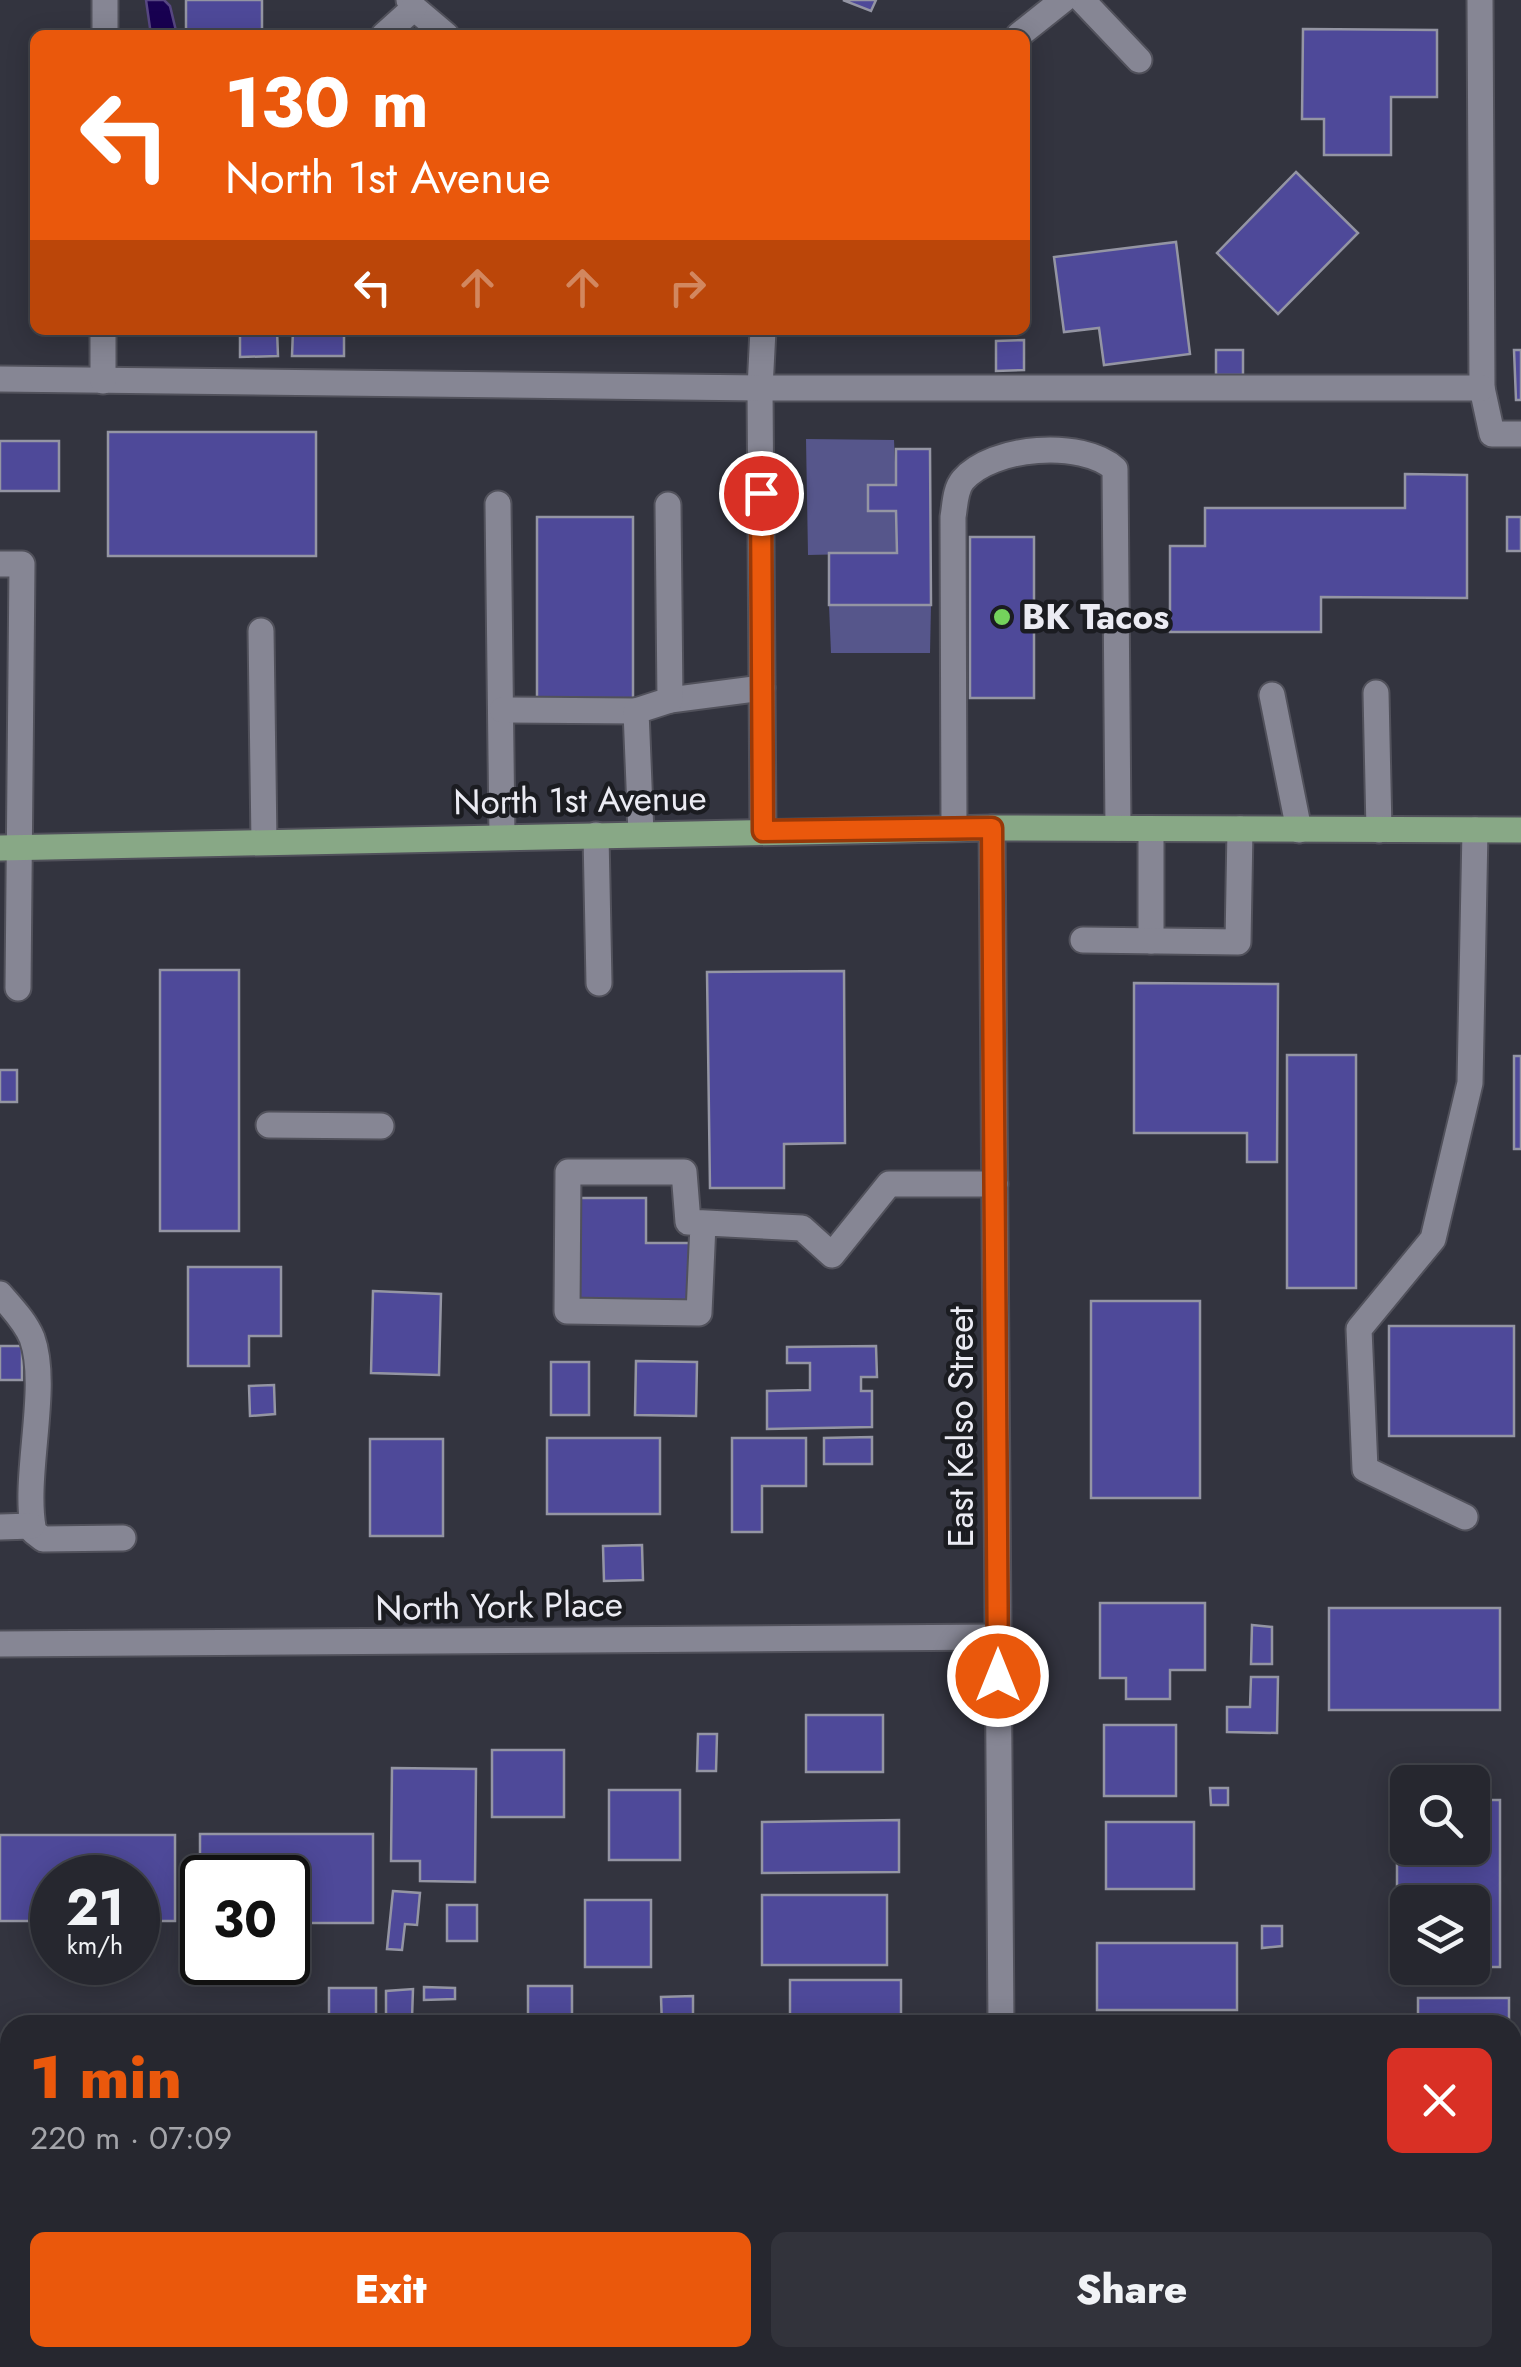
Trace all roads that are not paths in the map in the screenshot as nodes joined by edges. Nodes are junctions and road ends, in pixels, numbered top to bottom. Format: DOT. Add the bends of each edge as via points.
graph roads {
  1 [pos="105,0"];
  2 [pos="1063,0"];
  3 [pos="1082,0"];
  4 [pos="1480,0"];
  5 [pos="412,4"];
  6 [pos="105,30"];
  7 [pos="389,30"];
  8 [pos="441,30"];
  9 [pos="1025,30"];
  10 [pos="1139,60"];
  11 [pos="103,335"];
  12 [pos="763,335"];
  13 [pos="0,379"];
  14 [pos="103,381"];
  15 [pos="760,388"];
  16 [pos="1482,388"];
  17 [pos="1521,434"];
  18 [pos="498,504"];
  19 [pos="668,504"];
  20 [pos="0,564"];
  21 [pos="261,631"];
  22 [pos="762,688"];
  23 [pos="1376,693"];
  24 [pos="1272,694"];
  25 [pos="670,700"];
  26 [pos="502,710"];
  27 [pos="636,711"];
  28 [pos="954,828"];
  29 [pos="992,828"];
  30 [pos="1118,828"];
  31 [pos="1150,829"];
  32 [pos="1240,829"];
  33 [pos="1299,830"];
  34 [pos="1379,830"];
  35 [pos="1475,830"];
  36 [pos="1521,830"];
  37 [pos="763,831"];
  38 [pos="641,834"];
  39 [pos="596,835"];
  40 [pos="502,837"];
  41 [pos="264,842"];
  42 [pos="10,847"];
  43 [pos="1083,940"];
  44 [pos="1150,941"];
  45 [pos="599,983"];
  46 [pos="18,988"];
  47 [pos="269,1125"];
  48 [pos="381,1126"];
  49 [pos="995,1184"];
  50 [pos="702,1224"];
  51 [pos="0,1294"];
  52 [pos="1465,1516"];
  53 [pos="0,1526"];
  54 [pos="32,1526"];
  55 [pos="124,1538"];
  56 [pos="998,1637"];
  57 [pos="0,1644"];
  58 [pos="1000,2015"];
  1 -- 6 [label="street"];
  2 -- 9 [label="street"];
  3 -- 10 [label="street"];
  4 -- 16 [label="street"];
  5 -- 7 [label="street"];
  5 -- 8 [label="street"];
  11 -- 14 [label="street"];
  12 -- 15 [label="street"];
  13 -- 14 [label="street"];
  14 -- 15 [label="street"];
  15 -- 16 [label="street"];
  15 -- 22 [label="street"];
  16 -- 17 [label="street" via="1492,434"];
  18 -- 26 [label="street"];
  19 -- 25 [label="street"];
  20 -- 42 [label="street" via="22,564"];
  21 -- 41 [label="street"];
  22 -- 25 [label="street"];
  22 -- 37 [label="street"];
  23 -- 34 [label="street"];
  24 -- 33 [label="street"];
  25 -- 27 [label="street"];
  26 -- 27 [label="street"];
  26 -- 40 [label="street"];
  27 -- 38 [label="street"];
  28 -- 29 [label="main road, North 1st Avenue"];
  28 -- 30 [label="street" via="952,517 960,483 982,463 1084,451 1115,470"];
  28 -- 37 [label="main road, North 1st Avenue"];
  29 -- 30 [label="main road, North 1st Avenue"];
  29 -- 49 [label="street, East Kelso Street"];
  30 -- 31 [label="main road, North 1st Avenue"];
  31 -- 32 [label="main road, North 1st Avenue"];
  31 -- 44 [label="street"];
  32 -- 33 [label="main road, North 1st Avenue"];
  32 -- 44 [label="street" via="1238,942"];
  33 -- 34 [label="main road, North 1st Avenue"];
  34 -- 35 [label="main road, North 1st Avenue"];
  35 -- 36 [label="main road, North 1st Avenue"];
  35 -- 52 [label="street" via="1470,1083 1432,1239 1358,1329 1365,1469"];
  37 -- 38 [label="main road, North 1st Avenue"];
  38 -- 39 [label="main road, North 1st Avenue"];
  39 -- 40 [label="main road, North 1st Avenue"];
  39 -- 45 [label="street"];
  40 -- 41 [label="main road, North 1st Avenue"];
  41 -- 42 [label="main road, North 1st Avenue"];
  42 -- 46 [label="street"];
  43 -- 44 [label="street"];
  47 -- 48 [label="street"];
  49 -- 50 [label="street" via="889,1184 832,1255 802,1228"];
  49 -- 56 [label="street, East Kelso Street"];
  50 -- 50 [label="street" via="688,1222 684,1172 568,1172 567,1311 699,1312"];
  51 -- 54 [label="street" via="32,1339"];
  53 -- 54 [label="street"];
  54 -- 55 [label="street" via="43,1539"];
  56 -- 57 [label="street, North York Place"];
  56 -- 58 [label="street, East Kelso Street"];
}
